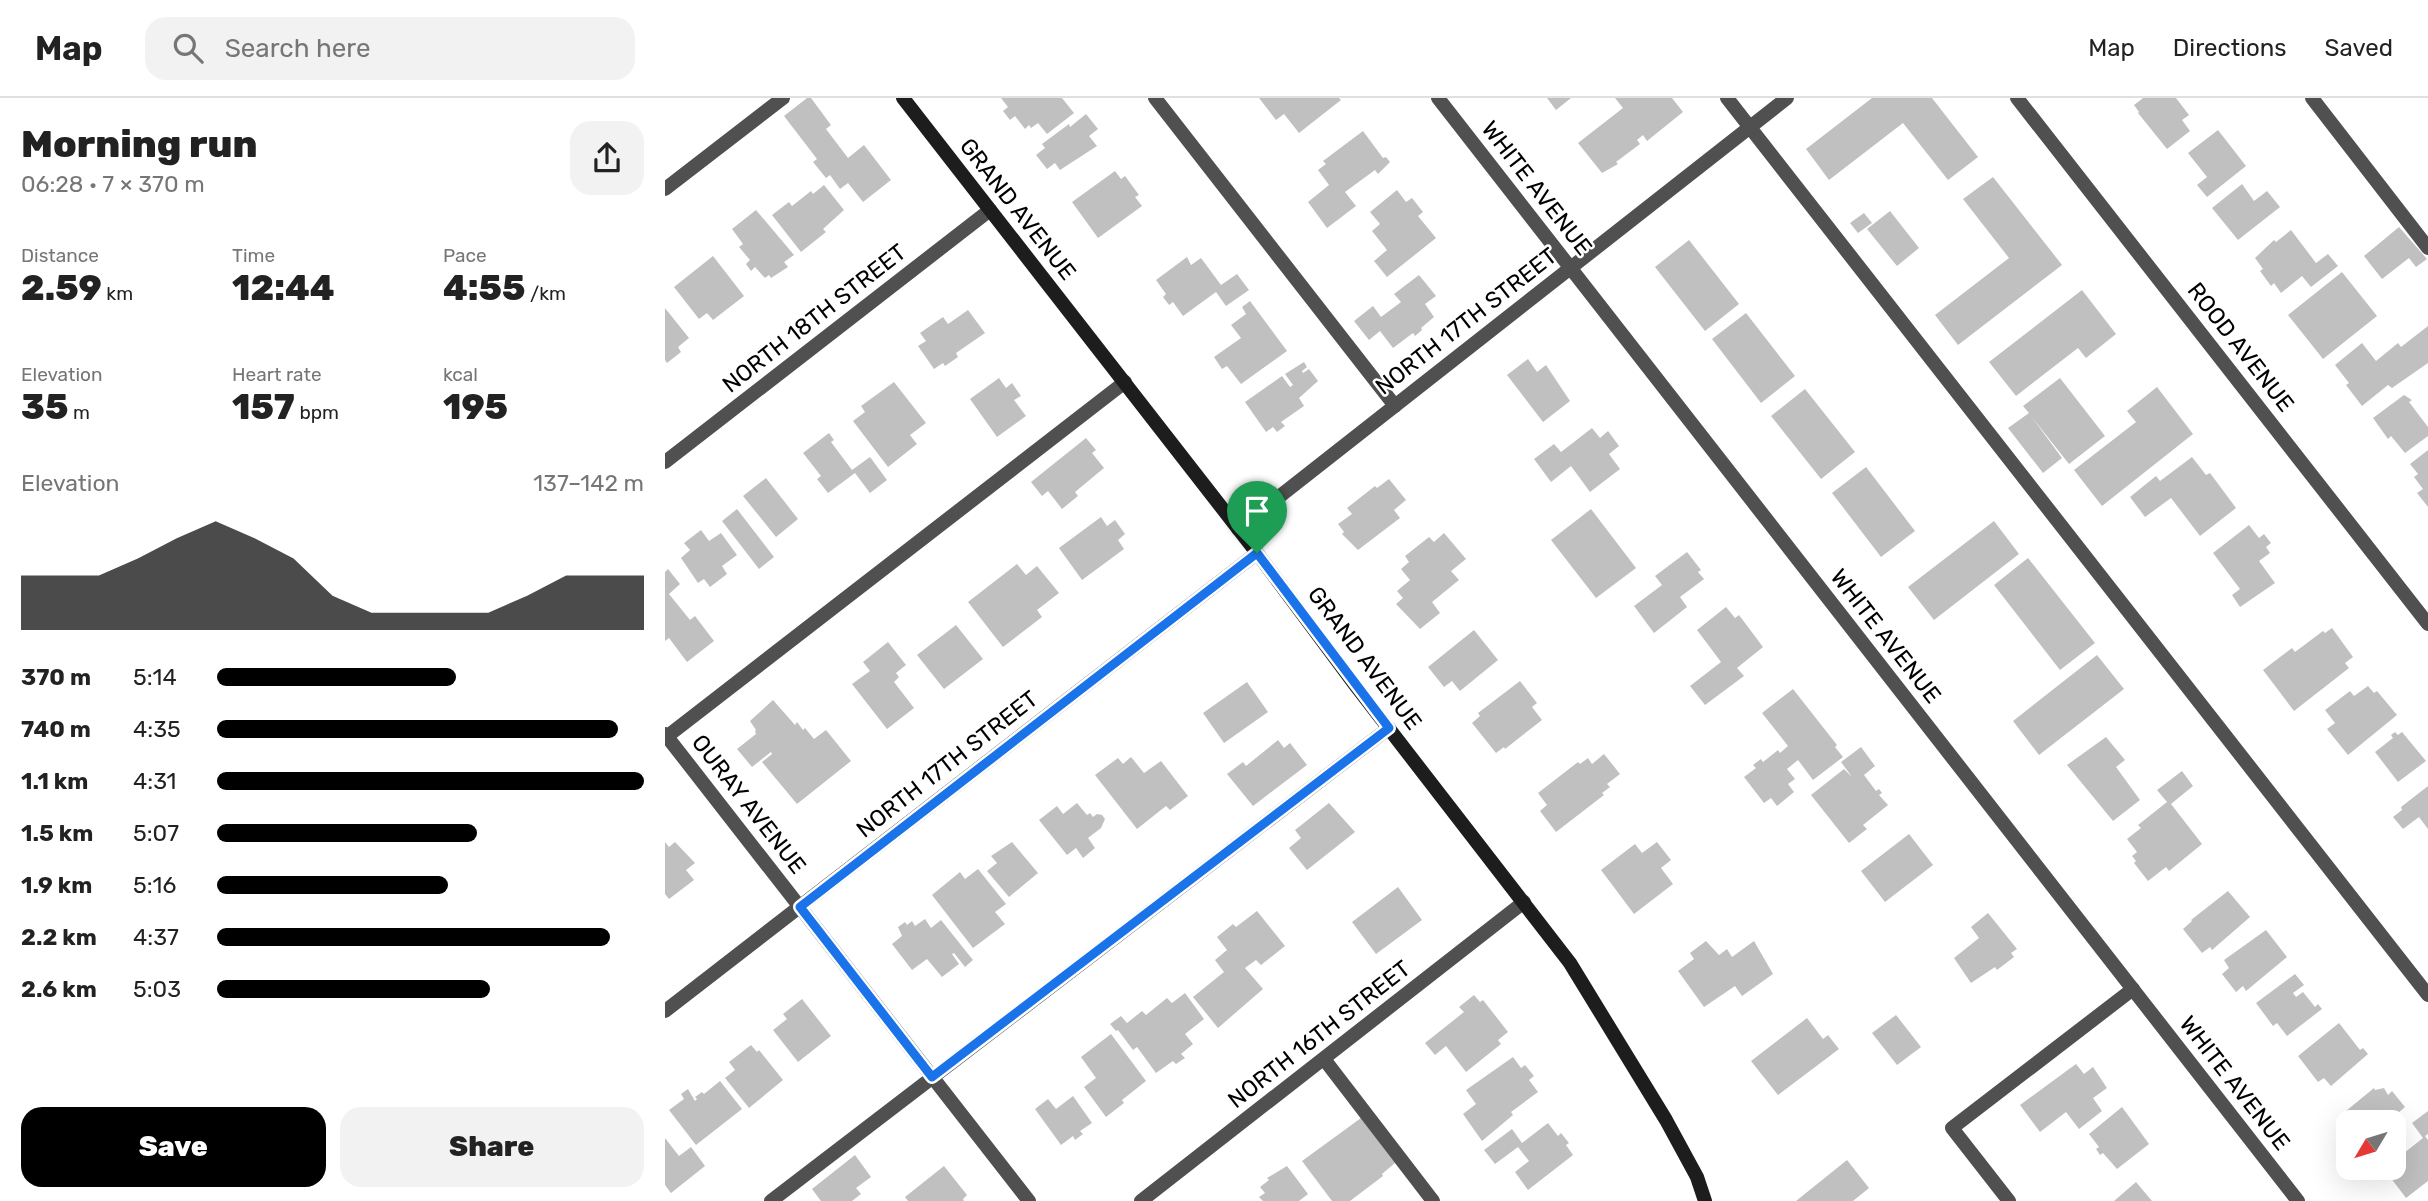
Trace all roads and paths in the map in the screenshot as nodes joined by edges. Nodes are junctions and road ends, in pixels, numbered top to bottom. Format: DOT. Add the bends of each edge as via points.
graph roads {
  1 [pos="783,98"];
  2 [pos="903,98"];
  3 [pos="1155,98"];
  4 [pos="1438,98"];
  5 [pos="1727,98"];
  6 [pos="1787,98"];
  7 [pos="2017,98"];
  8 [pos="2312,98"];
  9 [pos="1750,127"];
  10 [pos="665,189"];
  11 [pos="990,210"];
  12 [pos="2428,248"];
  13 [pos="1571,268"];
  14 [pos="1125,382"];
  15 [pos="1395,406"];
  16 [pos="665,462"];
  17 [pos="1238,529"];
  18 [pos="1257,553"];
  19 [pos="2428,624"];
  20 [pos="1389,728"];
  21 [pos="666,736"];
  22 [pos="1524,902"];
  23 [pos="800,907"];
  24 [pos="2133,989"];
  25 [pos="2428,995"];
  26 [pos="665,1011"];
  27 [pos="1324,1059"];
  28 [pos="932,1077"];
  29 [pos="771,1201"];
  30 [pos="1029,1201"];
  31 [pos="1141,1201"];
  32 [pos="1433,1201"];
  33 [pos="1705,1201"];
  34 [pos="2009,1201"];
  35 [pos="2298,1201"];
  1 -- 10 [label="street"];
  2 -- 11 [label="street, GRAND AVENUE"];
  3 -- 15 [label="street"];
  4 -- 13 [label="street, WHITE AVENUE"];
  5 -- 9 [label="street"];
  6 -- 9 [label="street, NORTH 17TH STREET"];
  7 -- 19 [label="street, ROOD AVENUE"];
  8 -- 12 [label="street"];
  9 -- 13 [label="street, NORTH 17TH STREET"];
  9 -- 25 [label="street"];
  11 -- 14 [label="street, GRAND AVENUE"];
  11 -- 16 [label="street, NORTH 18TH STREET"];
  13 -- 15 [label="street, NORTH 17TH STREET"];
  13 -- 24 [label="street, WHITE AVENUE"];
  14 -- 17 [label="street, GRAND AVENUE"];
  14 -- 21 [label="street"];
  15 -- 17 [label="street, NORTH 17TH STREET"];
  17 -- 18 [label="street, GRAND AVENUE"];
  18 -- 20 [label="street, GRAND AVENUE"];
  18 -- 23 [label="street, NORTH 17TH STREET"];
  20 -- 22 [label="street, GRAND AVENUE"];
  20 -- 28 [label="street"];
  21 -- 23 [label="street, OURAY AVENUE"];
  22 -- 27 [label="street, NORTH 16TH STREET"];
  22 -- 33 [label="street, GRAND AVENUE" via="1570,963 1666,1120"];
  23 -- 26 [label="street, NORTH 17TH STREET"];
  23 -- 28 [label="street, OURAY AVENUE"];
  24 -- 34 [label="street" via="1952,1128"];
  24 -- 35 [label="street, WHITE AVENUE"];
  27 -- 31 [label="street, NORTH 16TH STREET"];
  27 -- 32 [label="street"];
  28 -- 29 [label="street"];
  28 -- 30 [label="street, OURAY AVENUE"];
}
